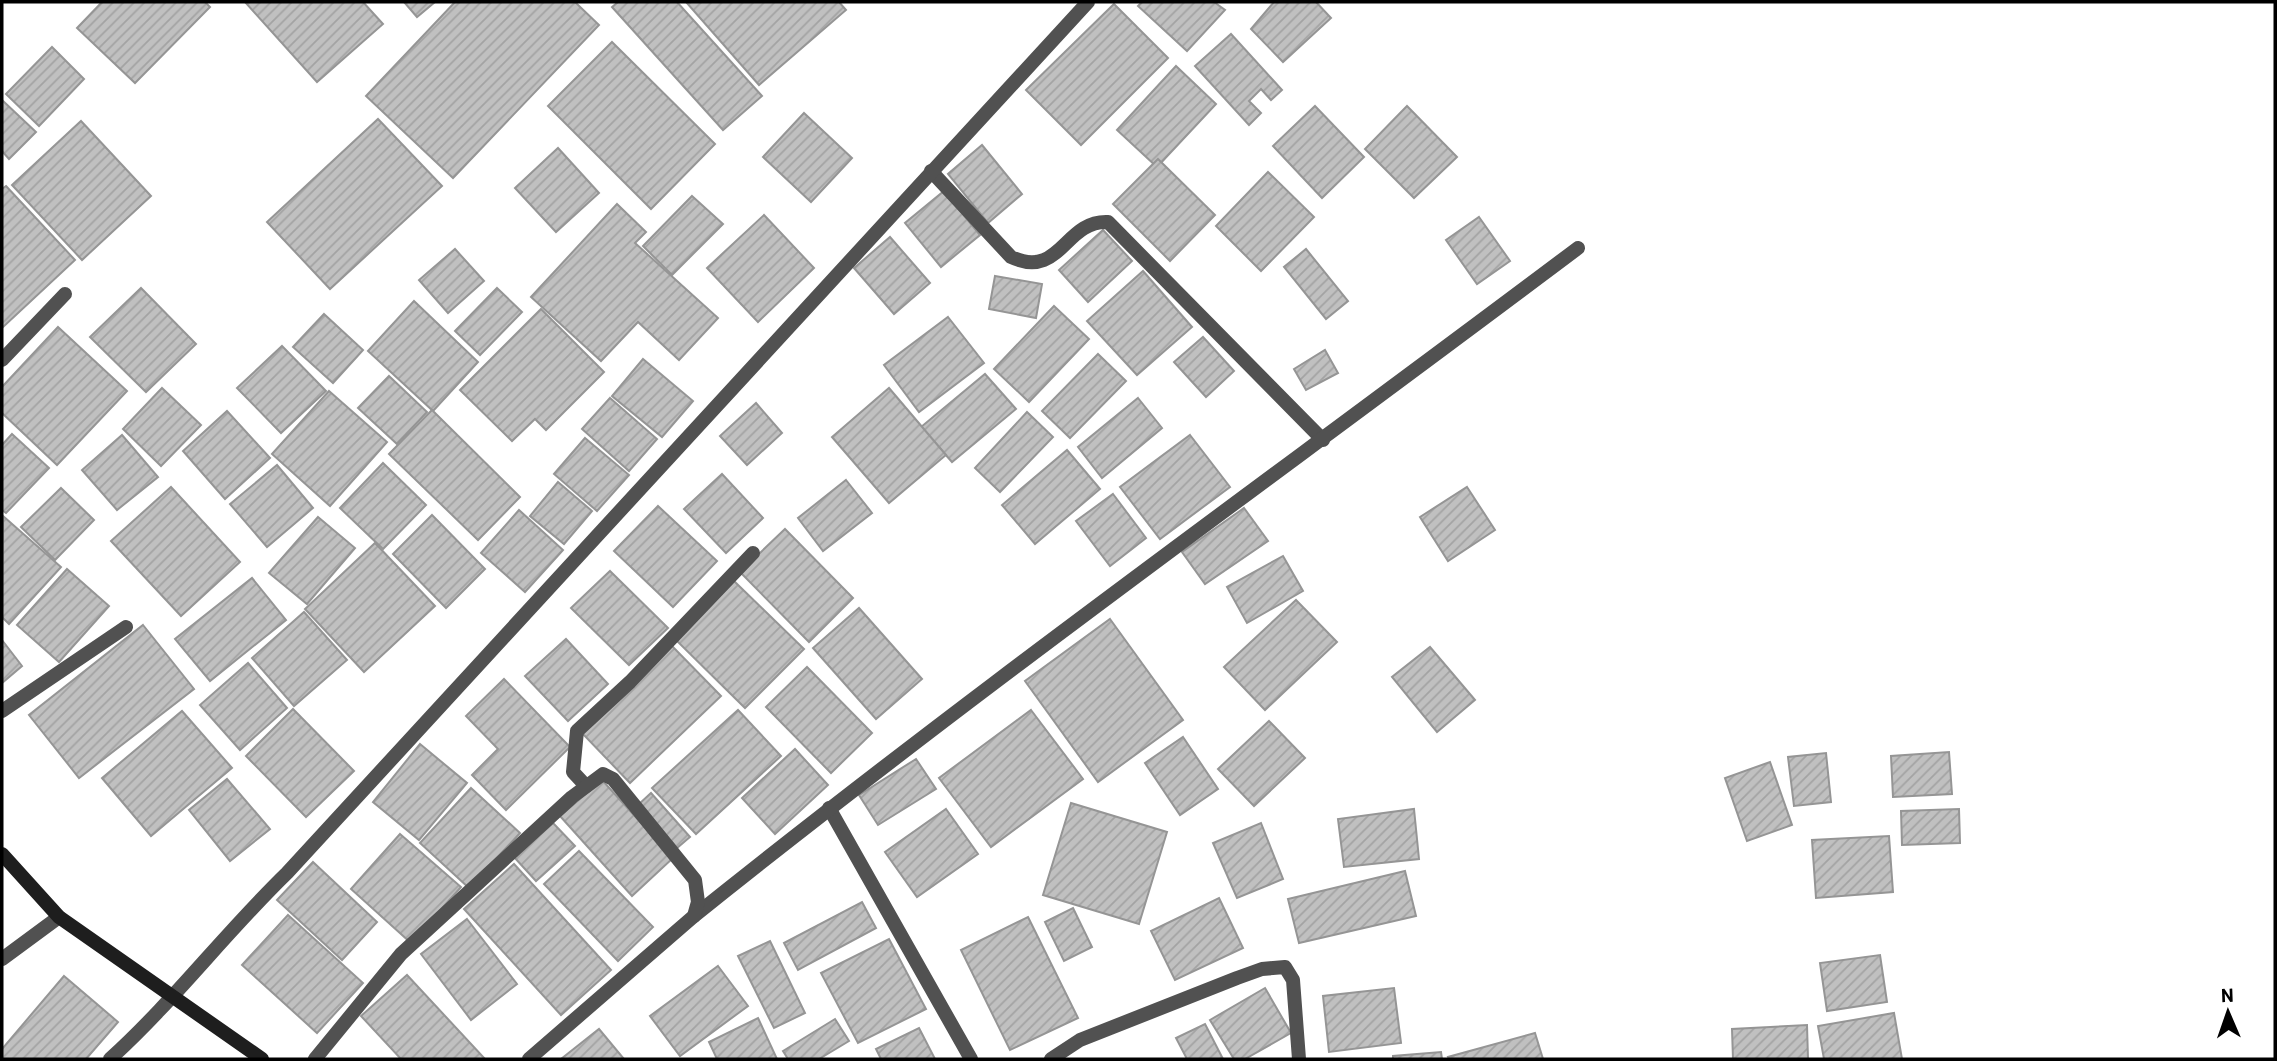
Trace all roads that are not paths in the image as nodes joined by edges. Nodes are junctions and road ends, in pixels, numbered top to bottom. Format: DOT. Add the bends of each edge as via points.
graph roads {
  1 [pos="1088,2"];
  2 [pos="932,172"];
  3 [pos="1578,248"];
  4 [pos="65,294"];
  5 [pos="2,360"];
  6 [pos="1323,440"];
  7 [pos="753,554"];
  8 [pos="126,627"];
  9 [pos="2,711"];
  10 [pos="586,786"];
  11 [pos="829,808"];
  12 [pos="2,854"];
  13 [pos="694,916"];
  14 [pos="59,917"];
  15 [pos="2,959"];
  16 [pos="170,997"];
  17 [pos="110,1059"];
  18 [pos="262,1059"];
  19 [pos="315,1059"];
  20 [pos="529,1059"];
  21 [pos="971,1059"];
  22 [pos="1051,1059"];
  23 [pos="1299,1059"];
  1 -- 2 [label="street"];
  2 -- 6 [label="street" via="1011,257 1027,264 1044,261 1088,225 1108,222"];
  2 -- 16 [label="street"];
  3 -- 6 [label="street"];
  4 -- 5 [label="street"];
  6 -- 11 [label="street" via="1181,540"];
  7 -- 10 [label="street" via="578,731 573,772"];
  8 -- 9 [label="street"];
  10 -- 13 [label="street" via="603,774 613,779 695,880 698,902"];
  10 -- 19 [label="street" via="401,954"];
  11 -- 13 [label="street"];
  11 -- 21 [label="street"];
  12 -- 14 [label="street"];
  13 -- 20 [label="street"];
  14 -- 15 [label="street"];
  14 -- 16 [label="street"];
  16 -- 17 [label="street"];
  16 -- 18 [label="street"];
  22 -- 23 [label="street" via="1080,1040 1262,968 1285,967 1293,980"];
}
